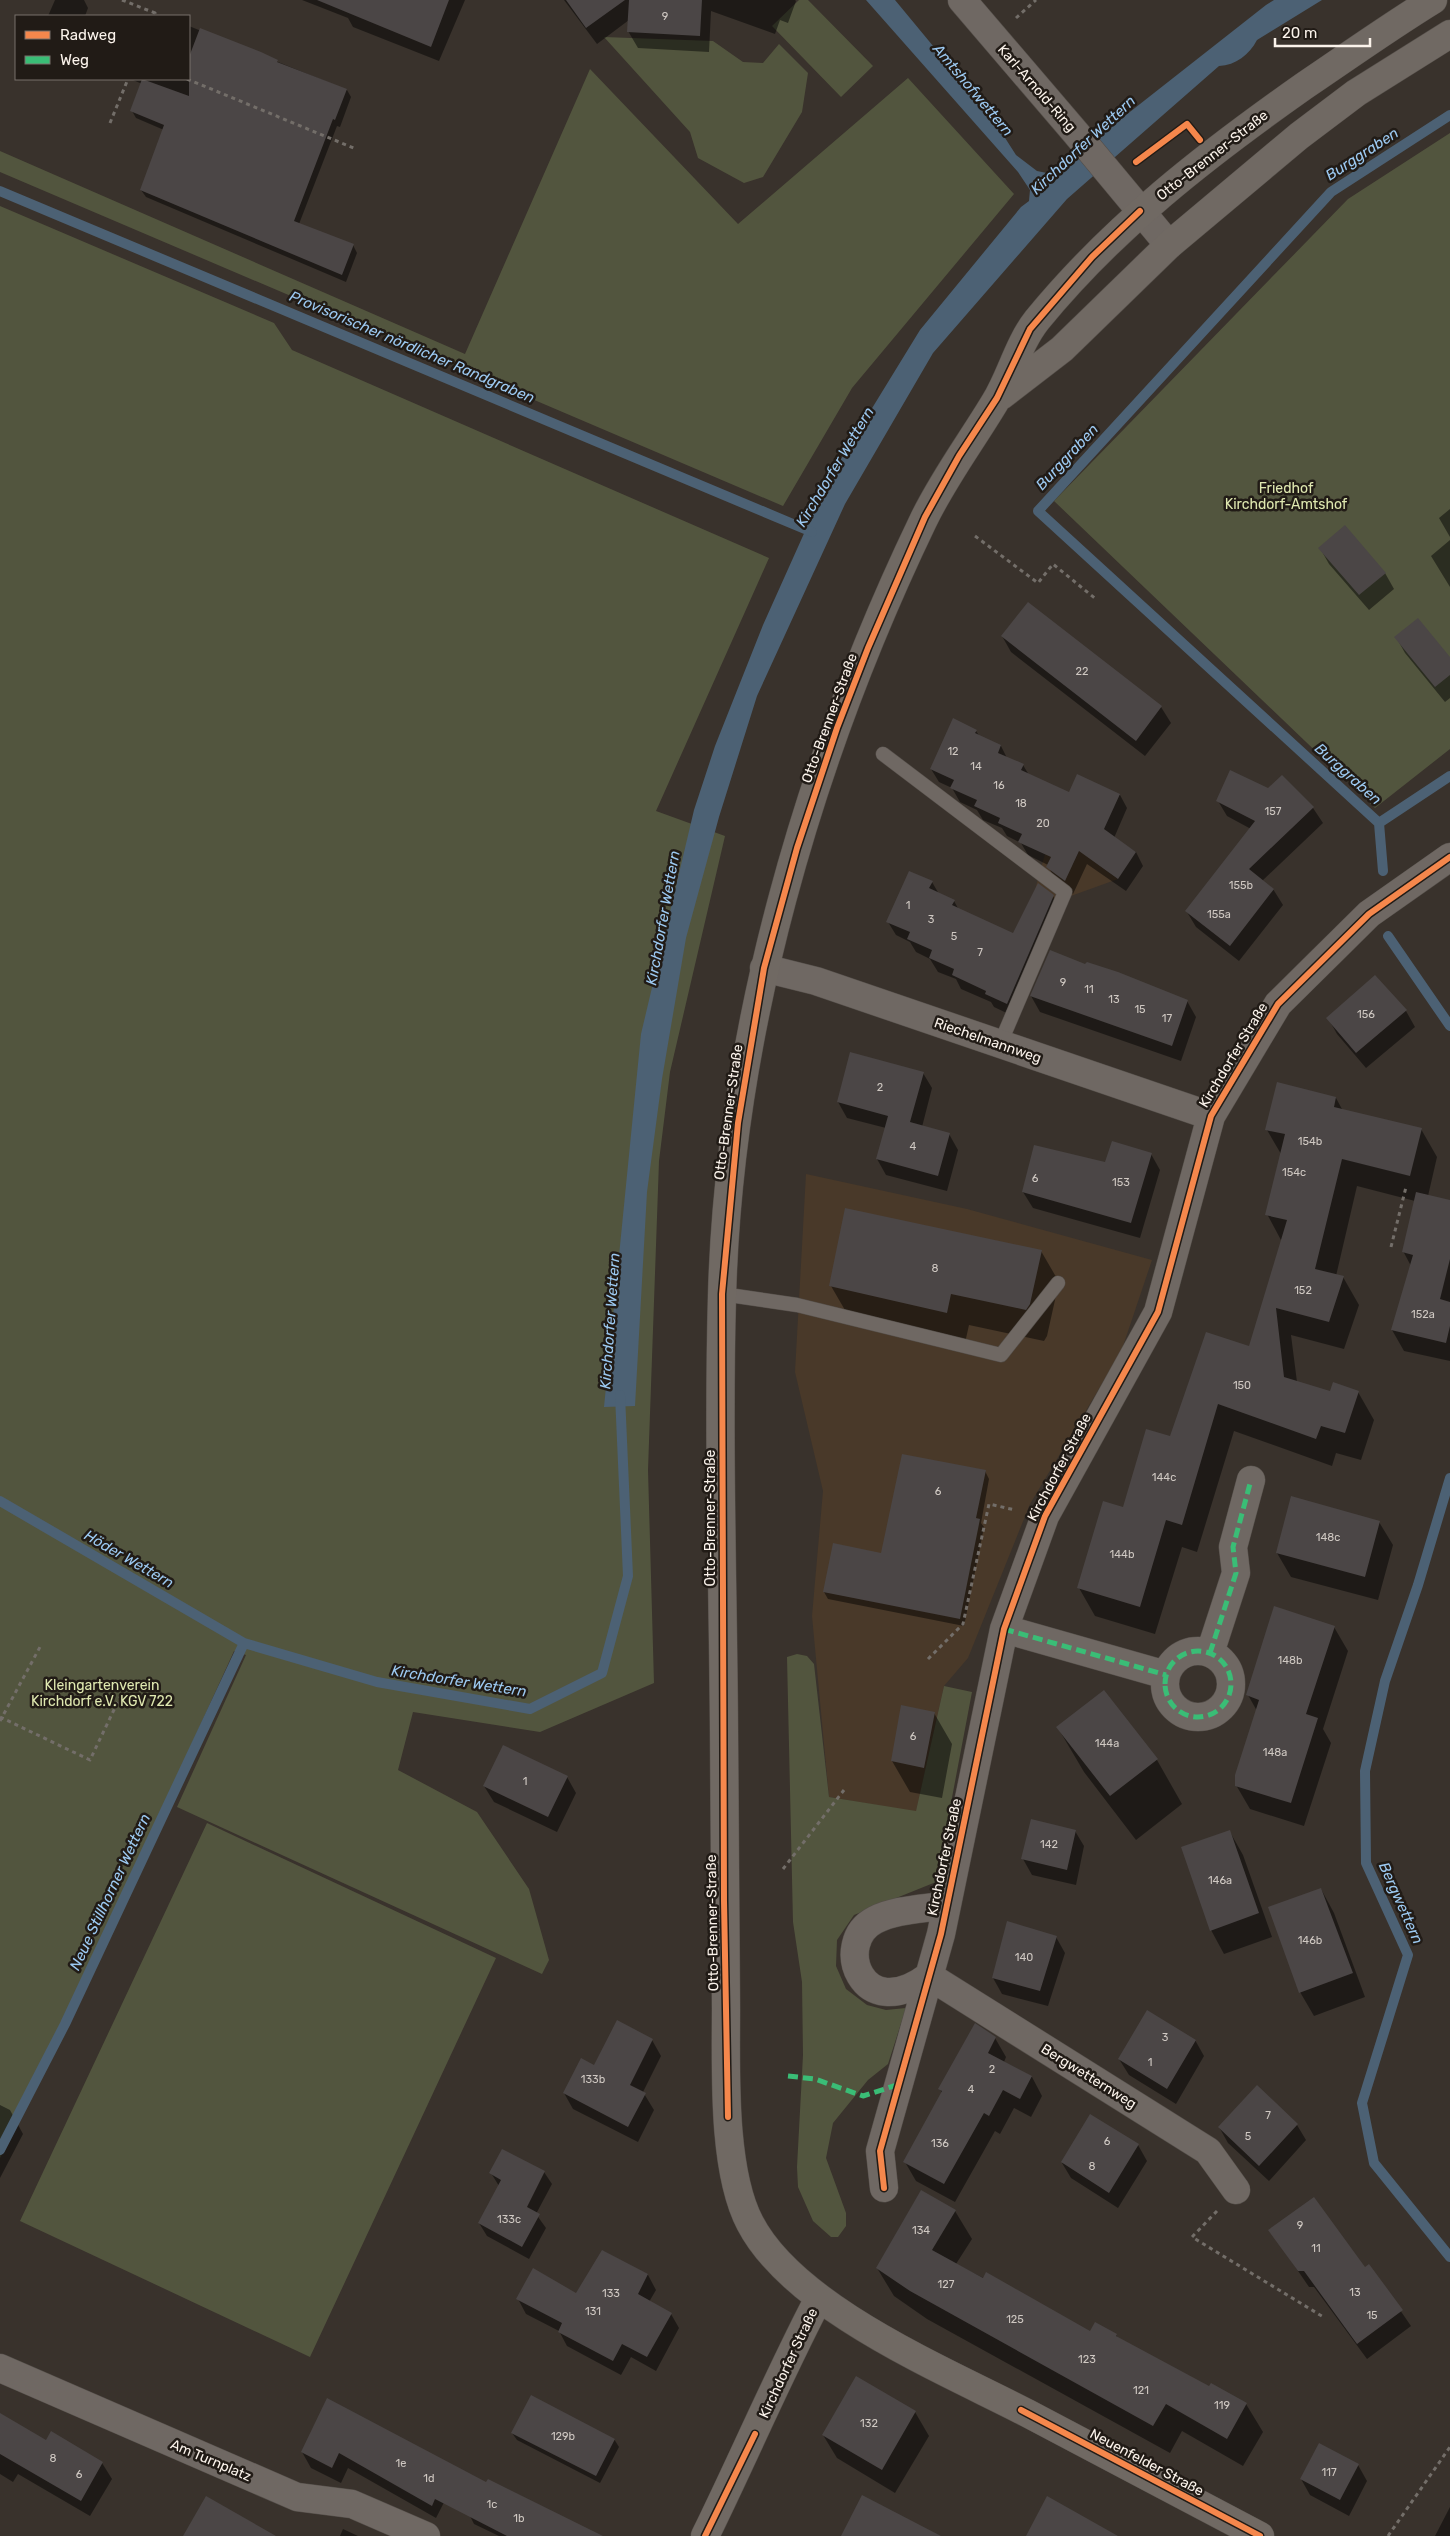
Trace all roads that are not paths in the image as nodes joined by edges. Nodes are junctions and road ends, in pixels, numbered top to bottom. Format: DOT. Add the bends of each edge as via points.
graph roads {
  1 [pos="962,0"];
  2 [pos="1433,0"];
  3 [pos="1450,34"];
  4 [pos="1140,211"];
  5 [pos="1168,245"];
  6 [pos="998,398"];
  7 [pos="883,754"];
  8 [pos="1450,857"];
  9 [pos="764,968"];
  10 [pos="1000,1044"];
  11 [pos="1211,1116"];
  12 [pos="1058,1283"];
  13 [pos="722,1294"];
  14 [pos="1252,1480"];
  15 [pos="1004,1628"];
  16 [pos="1210,1653"];
  17 [pos="1166,1675"];
  18 [pos="947,1905"];
  19 [pos="929,1976"];
  20 [pos="728,2117"];
  21 [pos="884,2188"];
  22 [pos="1236,2190"];
  23 [pos="819,2298"];
  24 [pos="0,2368"];
  25 [pos="426,2536"];
  26 [pos="705,2536"];
  27 [pos="1260,2536"];
  1 -- 4 [label="street, Karl-Arnold-Ring"];
  2 -- 4 [label="main road, Otto-Brenner-Straße" via="1236,134"];
  3 -- 5 [label="main road, Otto-Brenner-Straße" via="1356,93"];
  4 -- 5 [label="street, Karl-Arnold-Ring"];
  4 -- 6 [label="main road, Otto-Brenner-Straße" via="1092,257 1030,329"];
  5 -- 6 [label="main road, Otto-Brenner-Straße" via="1062,349"];
  6 -- 9 [label="main road, Otto-Brenner-Straße" via="959,456 925,516 868,648 802,832"];
  7 -- 10 [label="lane" via="1065,892"];
  8 -- 11 [label="street, Kirchdorfer Straße" via="1369,914 1278,1004"];
  9 -- 10 [label="street, Riechelmannweg" via="816,981"];
  9 -- 13 [label="main road, Otto-Brenner-Straße" via="737,1133"];
  10 -- 11 [label="street, Riechelmannweg"];
  11 -- 15 [label="street, Kirchdorfer Straße" via="1158,1312 1045,1516"];
  12 -- 13 [label="lane" via="1001,1355 798,1305"];
  13 -- 20 [label="main road, Otto-Brenner-Straße"];
  14 -- 16 [label="street" via="1233,1547 1236,1573"];
  15 -- 17 [label="street"];
  15 -- 18 [label="street, Kirchdorfer Straße"];
  16 -- 17 [label="street" via="1183,1654"];
  16 -- 17 [label="street" via="1229,1670 1232,1682 1230,1695 1213,1714 1188,1716 1177,1710 1165,1688"];
  18 -- 19 [label="street, Kirchdorfer Straße"];
  18 -- 19 [label="street, Kirchdorfer Straße" via="874,1920 865,1928 856,1951 857,1972 866,1984 878,1991 913,1988"];
  19 -- 21 [label="street, Kirchdorfer Straße" via="880,2151"];
  19 -- 22 [label="street, Bergwetternweg" via="1208,2151"];
  20 -- 23 [label="main road, Neuenfelder Straße" via="740,2195 750,2223 780,2264"];
  23 -- 26 [label="main road, Kirchdorfer Straße"];
  23 -- 27 [label="main road, Neuenfelder Straße" via="889,2341"];
  24 -- 25 [label="street, Am Turnplatz" via="297,2497 352,2504"];
}
